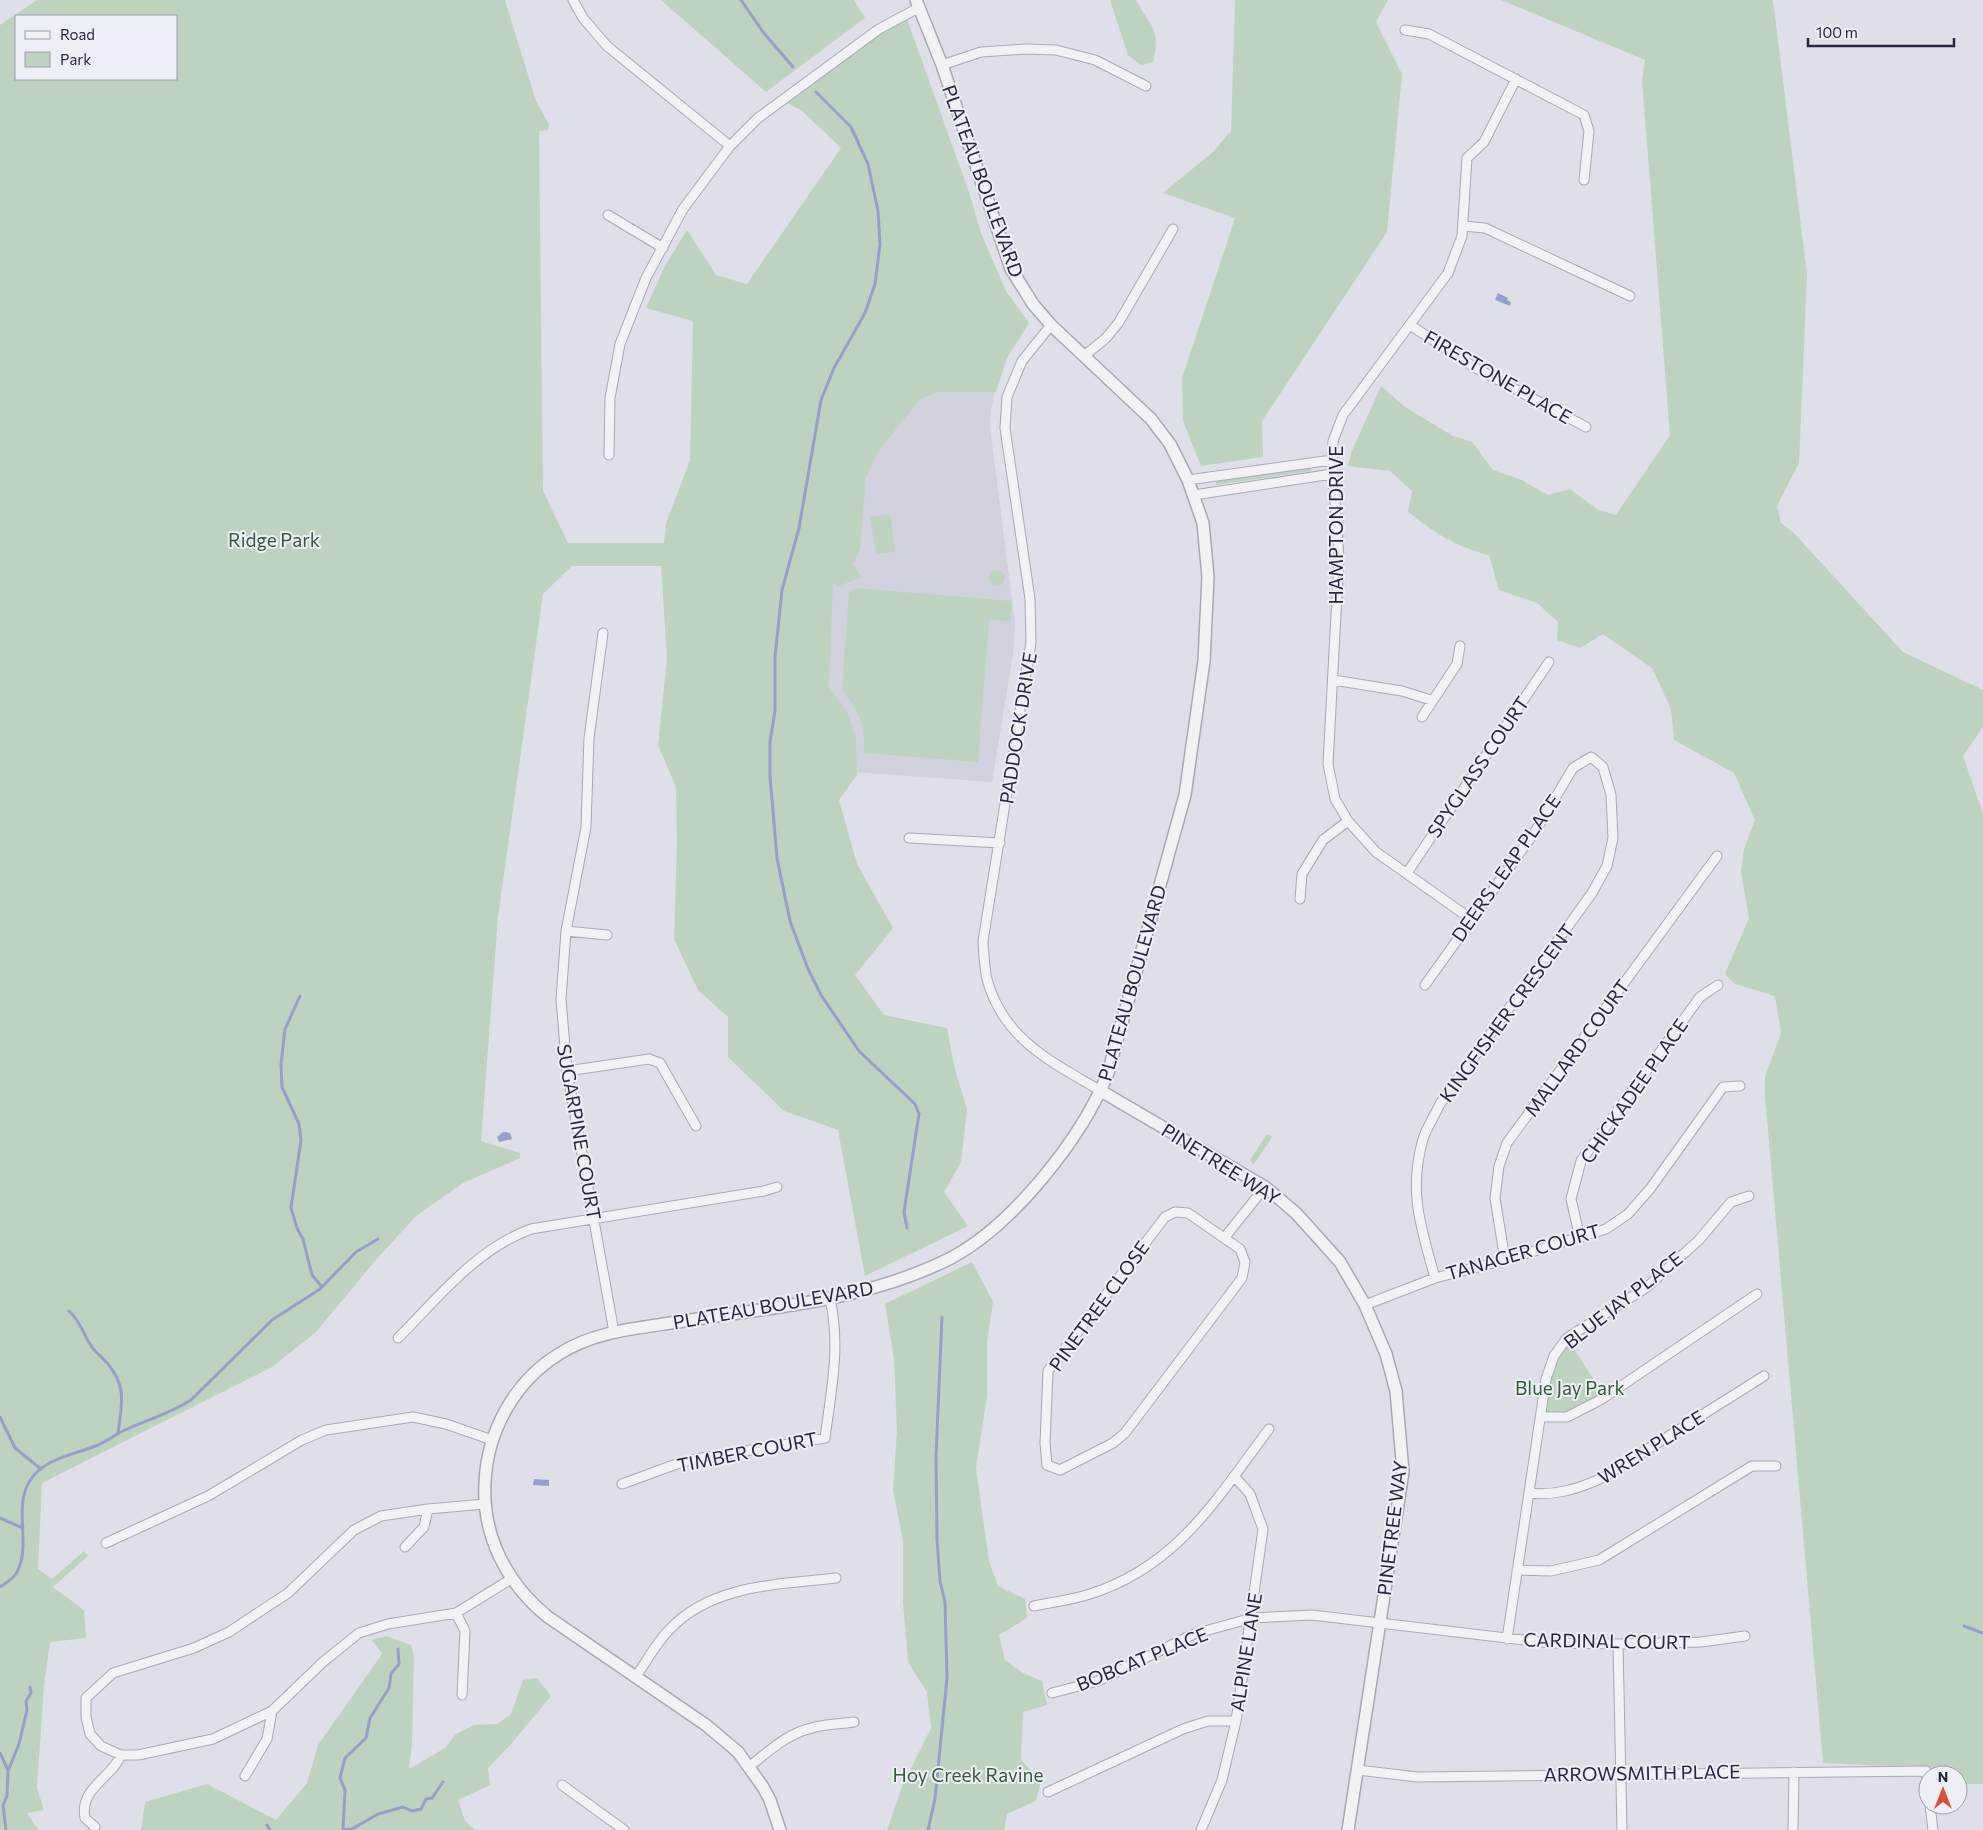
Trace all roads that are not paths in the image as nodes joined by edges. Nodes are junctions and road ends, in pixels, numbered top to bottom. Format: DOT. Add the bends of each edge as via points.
graph roads {
  1 [pos="573,0"];
  2 [pos="918,4"];
  3 [pos="1405,30"];
  4 [pos="942,65"];
  5 [pos="1516,79"];
  6 [pos="1146,86"];
  7 [pos="730,146"];
  8 [pos="1584,180"];
  9 [pos="608,215"];
  10 [pos="1463,226"];
  11 [pos="1173,229"];
  12 [pos="663,248"];
  13 [pos="1630,296"];
  14 [pos="1051,325"];
  15 [pos="1410,325"];
  16 [pos="1084,356"];
  17 [pos="1586,427"];
  18 [pos="610,455"];
  19 [pos="1332,460"];
  20 [pos="1332,474"];
  21 [pos="1188,480"];
  22 [pos="1194,495"];
  23 [pos="603,633"];
  24 [pos="1460,646"];
  25 [pos="1549,662"];
  26 [pos="1333,680"];
  27 [pos="1432,700"];
  28 [pos="1422,717"];
  29 [pos="1591,757"];
  30 [pos="1348,820"];
  31 [pos="909,838"];
  32 [pos="1000,843"];
  33 [pos="1716,856"];
  34 [pos="1407,873"];
  35 [pos="1300,899"];
  36 [pos="1471,919"];
  37 [pos="566,930"];
  38 [pos="607,935"];
  39 [pos="1425,985"];
  40 [pos="1718,985"];
  41 [pos="567,1071"];
  42 [pos="1740,1086"];
  43 [pos="1101,1090"];
  44 [pos="696,1126"];
  45 [pos="777,1187"];
  46 [pos="1265,1187"];
  47 [pos="1749,1196"];
  48 [pos="593,1218"];
  49 [pos="1225,1237"];
  50 [pos="1580,1238"];
  51 [pos="1505,1260"];
  52 [pos="1435,1278"];
  53 [pos="1757,1294"];
  54 [pos="830,1299"];
  55 [pos="1365,1305"];
  56 [pos="614,1332"];
  57 [pos="398,1338"];
  58 [pos="1764,1376"];
  59 [pos="1541,1416"];
  60 [pos="1269,1429"];
  61 [pos="492,1440"];
  62 [pos="1776,1466"];
  63 [pos="1234,1476"];
  64 [pos="622,1484"];
  65 [pos="1529,1493"];
  66 [pos="485,1504"];
  67 [pos="428,1509"];
  68 [pos="106,1543"];
  69 [pos="405,1547"];
  70 [pos="1518,1570"];
  71 [pos="836,1578"];
  72 [pos="511,1579"];
  73 [pos="1034,1606"];
  74 [pos="456,1613"];
  75 [pos="1252,1618"];
  76 [pos="1380,1623"];
  77 [pos="1745,1636"];
  78 [pos="1507,1639"];
  79 [pos="1618,1644"];
  80 [pos="636,1676"];
  81 [pos="1052,1694"];
  82 [pos="462,1695"];
  83 [pos="272,1711"];
  84 [pos="1236,1721"];
  85 [pos="854,1722"];
  86 [pos="121,1755"];
  87 [pos="750,1766"];
  88 [pos="1358,1770"];
  89 [pos="1918,1771"];
  90 [pos="1794,1772"];
  91 [pos="1619,1773"];
  92 [pos="245,1776"];
  93 [pos="562,1785"];
  94 [pos="1048,1792"];
  95 [pos="1931,1815"];
  96 [pos="95,1827"];
  97 [pos="624,1830"];
  98 [pos="780,1830"];
  99 [pos="1201,1830"];
  100 [pos="1348,1830"];
  101 [pos="1622,1830"];
  102 [pos="1793,1830"];
  103 [pos="1933,1830"];
  1 -- 7 [label="street" via="608,46"];
  2 -- 4 [label="street, PLATEAU BOULEVARD"];
  2 -- 7 [label="street" via="777,103"];
  3 -- 5 [label="street" via="1429,34"];
  4 -- 6 [label="street" via="981,52 1056,50 1095,60"];
  4 -- 14 [label="street, PLATEAU BOULEVARD" via="1011,269 1032,304"];
  5 -- 8 [label="street" via="1584,115 1589,131"];
  5 -- 10 [label="street, HAMPTON DRIVE" via="1484,142 1467,158"];
  7 -- 12 [label="street" via="682,210"];
  9 -- 12 [label="street"];
  10 -- 13 [label="street" via="1485,228"];
  10 -- 15 [label="street, HAMPTON DRIVE" via="1448,274"];
  11 -- 16 [label="street" via="1119,322"];
  12 -- 18 [label="street" via="646,278 620,344 610,398"];
  14 -- 16 [label="street, PLATEAU BOULEVARD"];
  14 -- 32 [label="street, PADDOCK DRIVE" via="1022,361 1007,397 1005,428 1030,599 1031,642"];
  15 -- 17 [label="street, FIRESTONE PLACE" via="1474,367"];
  15 -- 19 [label="street, HAMPTON DRIVE" via="1343,415 1333,441"];
  16 -- 21 [label="street, PLATEAU BOULEVARD" via="1151,419 1170,444"];
  19 -- 20 [label="street, HAMPTON DRIVE"];
  19 -- 21 [label="street"];
  20 -- 22 [label="street"];
  20 -- 26 [label="street, HAMPTON DRIVE" via="1339,558"];
  21 -- 22 [label="street, PLATEAU BOULEVARD"];
  22 -- 43 [label="street, PLATEAU BOULEVARD" via="1203,523 1208,577 1204,661 1185,795 1110,1068"];
  23 -- 37 [label="street, SUGARPINE COURT" via="589,738 586,827"];
  24 -- 27 [label="street" via="1457,664"];
  25 -- 34 [label="street, SPYGLASS COURT"];
  26 -- 27 [label="street" via="1402,691"];
  26 -- 30 [label="street, HAMPTON DRIVE" via="1328,764 1335,799"];
  27 -- 28 [label="street"];
  29 -- 36 [label="street, DEERS LEAP PLACE" via="1573,768 1536,830"];
  29 -- 52 [label="street, KINGFISHER CRESCENT" via="1603,767 1611,795 1614,838 1607,866 1592,893 1440,1104 1424,1138 1415,1186 1417,1214"];
  30 -- 34 [label="street, HAMPTON DRIVE" via="1376,852"];
  30 -- 35 [label="street" via="1323,840 1302,874"];
  31 -- 32 [label="street"];
  32 -- 43 [label="street, PADDOCK DRIVE" via="983,941 987,982 1004,1018 1034,1051"];
  33 -- 51 [label="street, MALLARD COURT" via="1507,1143 1499,1166 1495,1198"];
  34 -- 36 [label="street, HAMPTON DRIVE"];
  36 -- 39 [label="street, DEERS LEAP PLACE"];
  37 -- 38 [label="street"];
  37 -- 41 [label="street, SUGARPINE COURT" via="561,999"];
  40 -- 50 [label="street, CHICKADEE PLACE" via="1700,997 1581,1161 1571,1198"];
  41 -- 44 [label="street" via="649,1059 660,1063"];
  41 -- 48 [label="street, SUGARPINE COURT"];
  42 -- 50 [label="street, TANAGER COURT" via="1723,1087 1650,1189 1628,1214 1606,1229"];
  43 -- 46 [label="street, PINETREE WAY"];
  43 -- 54 [label="street, PLATEAU BOULEVARD" via="1073,1139 1048,1170 974,1244 913,1276"];
  45 -- 48 [label="street"];
  46 -- 49 [label="street"];
  46 -- 55 [label="street, PINETREE WAY" via="1296,1213 1340,1262"];
  47 -- 59 [label="street, BLUE JAY PLACE" via="1731,1202 1699,1240 1647,1287 1567,1338 1554,1356 1546,1379"];
  48 -- 56 [label="street, SUGARPINE COURT"];
  48 -- 57 [label="street" via="531,1229 497,1245 475,1262"];
  49 -- 49 [label="street, PINETREE CLOSE" via="1188,1213 1175,1212 1165,1217 1048,1371 1046,1465 1060,1470 1113,1443 1125,1433 1242,1278 1245,1262 1240,1249"];
  50 -- 51 [label="street, TANAGER COURT"];
  51 -- 52 [label="street, TANAGER COURT"];
  52 -- 55 [label="street, TANAGER COURT"];
  53 -- 59 [label="street" via="1602,1399 1566,1417"];
  54 -- 56 [label="street, PLATEAU BOULEVARD"];
  54 -- 64 [label="street, TIMBER COURT" via="836,1349 825,1438 682,1462"];
  55 -- 76 [label="street, PINETREE WAY" via="1386,1354 1396,1390 1403,1472"];
  56 -- 61 [label="street, PLATEAU BOULEVARD" via="560,1353 537,1371 505,1410"];
  58 -- 65 [label="street, WREN PLACE" via="1602,1478 1578,1489 1544,1495"];
  59 -- 65 [label="street, BLUE JAY PLACE"];
  60 -- 63 [label="street"];
  61 -- 66 [label="street, PLATEAU BOULEVARD" via="485,1473"];
  61 -- 68 [label="street" via="446,1424 413,1417 326,1430 302,1440 208,1496"];
  62 -- 70 [label="street" via="1752,1466 1600,1560 1551,1571"];
  63 -- 73 [label="street" via="1200,1522 1172,1549 1141,1571 1091,1594"];
  63 -- 75 [label="street, ALPINE LANE" via="1250,1494 1263,1529"];
  65 -- 70 [label="street, BLUE JAY PLACE"];
  66 -- 67 [label="street"];
  66 -- 72 [label="street, PLATEAU BOULEVARD" via="494,1546"];
  67 -- 69 [label="street" via="424,1526"];
  67 -- 86 [label="street" via="381,1516 354,1530 288,1593 229,1632 194,1648 113,1673 86,1698 86,1717 94,1740"];
  70 -- 78 [label="street, BLUE JAY PLACE"];
  71 -- 80 [label="street" via="731,1592 705,1604 668,1631"];
  72 -- 74 [label="street"];
  72 -- 80 [label="street, PLATEAU BOULEVARD" via="548,1617"];
  74 -- 82 [label="street" via="465,1631"];
  74 -- 83 [label="street" via="388,1624 359,1633"];
  75 -- 76 [label="street, BOBCAT PLACE" via="1312,1615"];
  75 -- 81 [label="street, BOBCAT PLACE" via="1194,1634 1098,1681"];
  75 -- 84 [label="street, ALPINE LANE"];
  76 -- 78 [label="street, CARDINAL COURT"];
  76 -- 88 [label="street, PINETREE WAY"];
  77 -- 79 [label="street, CARDINAL COURT" via="1701,1642"];
  78 -- 79 [label="street, CARDINAL COURT" via="1550,1644"];
  79 -- 91 [label="street"];
  80 -- 87 [label="street, PLATEAU BOULEVARD" via="706,1725"];
  83 -- 86 [label="street" via="213,1740 138,1755"];
  83 -- 92 [label="street" via="266,1740"];
  84 -- 94 [label="street" via="1208,1721 1183,1729"];
  84 -- 99 [label="street, ALPINE LANE" via="1222,1780"];
  85 -- 87 [label="street" via="800,1732 772,1748"];
  86 -- 96 [label="street" via="117,1765 101,1778 87,1799 85,1818"];
  87 -- 98 [label="street, PLATEAU BOULEVARD" via="770,1800"];
  88 -- 91 [label="street, ARROWSMITH PLACE" via="1417,1776"];
  88 -- 100 [label="street, PINETREE WAY"];
  89 -- 90 [label="street, ARROWSMITH PLACE"];
  90 -- 91 [label="street, ARROWSMITH PLACE"];
  90 -- 102 [label="street"];
  91 -- 101 [label="street"];
  93 -- 97 [label="street"];
  95 -- 103 [label="street"];
}
